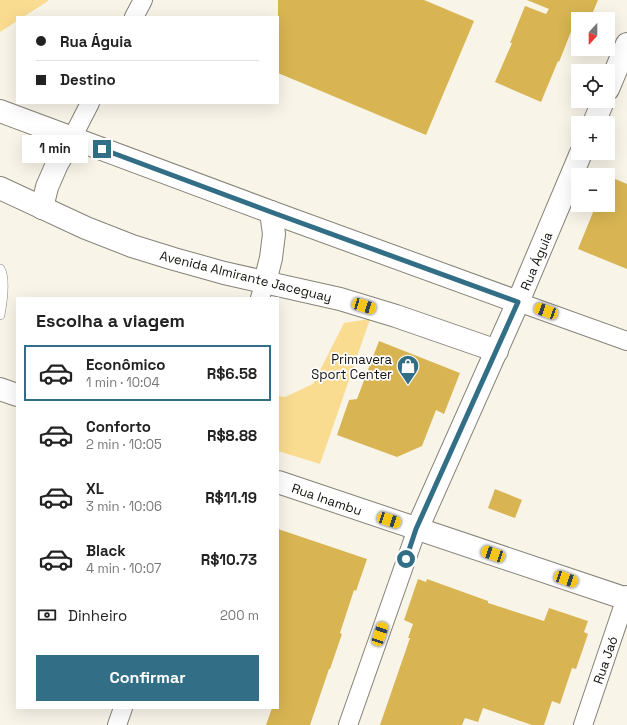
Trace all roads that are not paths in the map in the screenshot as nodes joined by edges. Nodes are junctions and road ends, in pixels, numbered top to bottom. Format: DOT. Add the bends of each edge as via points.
graph roads {
  1 [pos="143,0"];
  2 [pos="135,16"];
  3 [pos="627,44"];
  4 [pos="615,72"];
  5 [pos="89,104"];
  6 [pos="0,111"];
  7 [pos="72,138"];
  8 [pos="578,160"];
  9 [pos="0,188"];
  10 [pos="42,208"];
  11 [pos="271,212"];
  12 [pos="0,269"];
  13 [pos="263,290"];
  14 [pos="518,302"];
  15 [pos="0,316"];
  16 [pos="627,341"];
  17 [pos="497,351"];
  18 [pos="0,389"];
  19 [pos="16,395"];
  20 [pos="279,482"];
  21 [pos="416,529"];
  22 [pos="627,598"];
  23 [pos="123,709"];
  24 [pos="117,725"];
  25 [pos="348,725"];
  26 [pos="583,725"];
  1 -- 2 [label="street"];
  3 -- 4 [label="street"];
  5 -- 7 [label="street"];
  6 -- 7 [label="street"];
  7 -- 10 [label="street" via="47,187"];
  7 -- 11 [label="street"];
  8 -- 14 [label="street, Rua Águia"];
  9 -- 10 [label="street, Avenida Almirante Jaceguay"];
  10 -- 13 [label="street, Avenida Almirante Jaceguay" via="132,246 224,273"];
  11 -- 13 [label="street" via="274,234 272,258"];
  11 -- 14 [label="street"];
  12 -- 15 [label="lane" via="3,273"];
  13 -- 17 [label="street, Avenida Almirante Jaceguay" via="340,299"];
  14 -- 16 [label="street"];
  14 -- 17 [label="street, Rua Águia"];
  17 -- 21 [label="street, Rua Águia"];
  18 -- 19 [label="street"];
  20 -- 21 [label="street, Rua Inambu"];
  21 -- 22 [label="street, Rua Inambu"];
  21 -- 25 [label="street, Rua Águia"];
  22 -- 26 [label="street, Rua Jaó"];
  23 -- 24 [label="street"];
}
